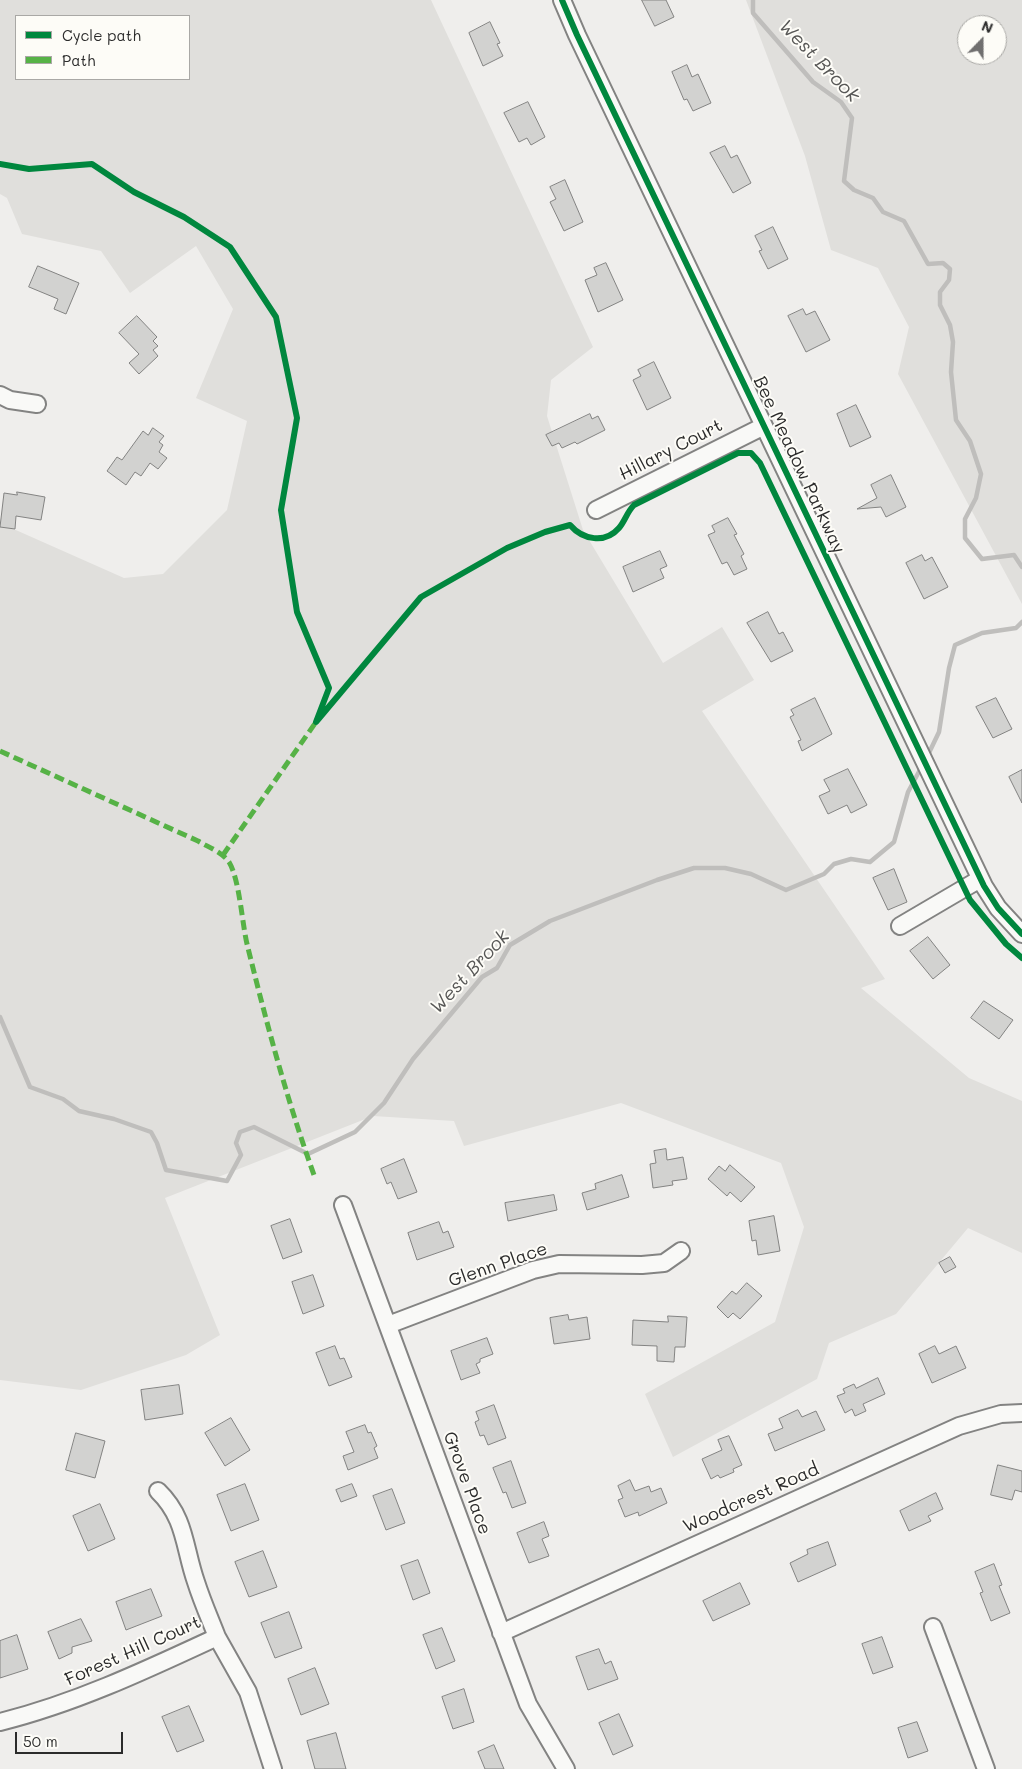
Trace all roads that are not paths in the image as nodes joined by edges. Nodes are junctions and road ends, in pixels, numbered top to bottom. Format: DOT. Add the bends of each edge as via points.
graph roads {
  1 [pos="562,0"];
  2 [pos="0,395"];
  3 [pos="37,404"];
  4 [pos="764,426"];
  5 [pos="596,510"];
  6 [pos="980,879"];
  7 [pos="900,926"];
  8 [pos="1022,934"];
  9 [pos="343,1205"];
  10 [pos="681,1252"];
  11 [pos="388,1325"];
  12 [pos="1022,1413"];
  13 [pos="158,1491"];
  14 [pos="933,1627"];
  15 [pos="501,1633"];
  16 [pos="217,1637"];
  17 [pos="0,1722"];
  18 [pos="273,1769"];
  19 [pos="566,1769"];
  20 [pos="986,1769"];
  1 -- 4 [label="street, Bee Meadow Parkway"];
  2 -- 3 [label="street"];
  4 -- 5 [label="street, Hillary Court"];
  4 -- 6 [label="street, Bee Meadow Parkway"];
  6 -- 7 [label="street"];
  6 -- 8 [label="street, Bee Meadow Parkway" via="998,908"];
  9 -- 11 [label="street, Grove Place"];
  10 -- 11 [label="street, Glenn Place" via="664,1263 559,1264 533,1270"];
  11 -- 15 [label="street, Grove Place"];
  12 -- 15 [label="street, Woodcrest Road" via="1001,1414 959,1426"];
  13 -- 16 [label="street, Forest Hill Court" via="178,1514 196,1582"];
  14 -- 20 [label="street"];
  15 -- 19 [label="street, Grove Place" via="528,1704"];
  16 -- 17 [label="street, Forest Hill Court" via="88,1694"];
  16 -- 18 [label="street" via="248,1692"];
}
